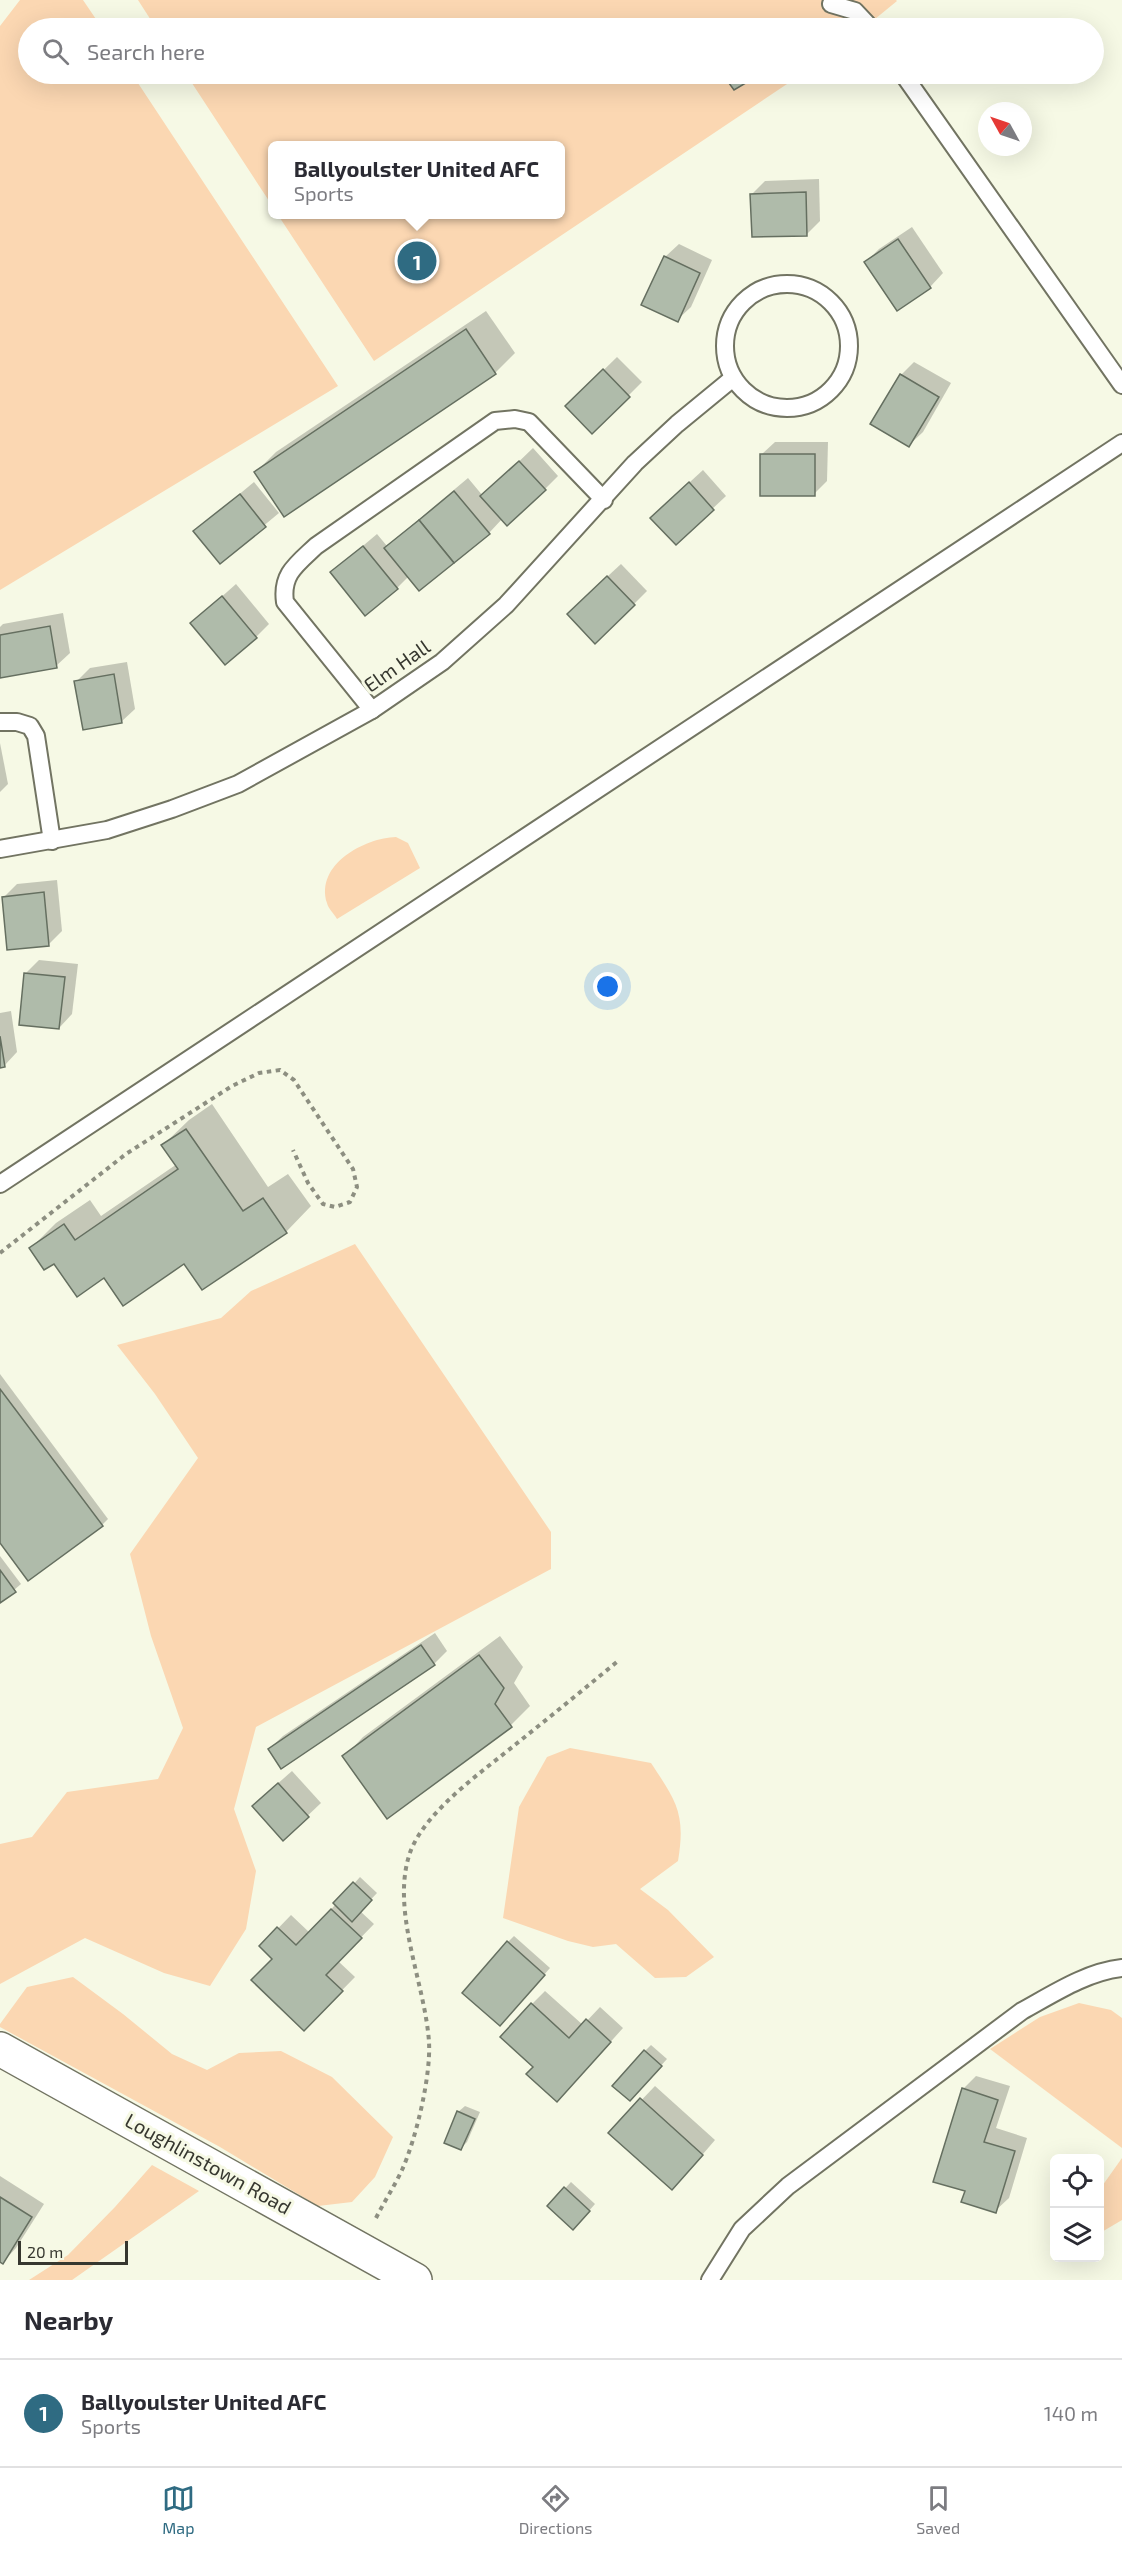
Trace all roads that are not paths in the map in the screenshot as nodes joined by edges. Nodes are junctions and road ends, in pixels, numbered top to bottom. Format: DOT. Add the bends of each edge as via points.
graph roads {
  1 [pos="831,4"];
  2 [pos="862,18"];
  3 [pos="910,84"];
  4 [pos="733,378"];
  5 [pos="1122,385"];
  6 [pos="1122,443"];
  7 [pos="604,500"];
  8 [pos="372,710"];
  9 [pos="0,722"];
  10 [pos="52,841"];
  11 [pos="0,849"];
  12 [pos="0,1184"];
  13 [pos="1122,1968"];
  14 [pos="0,2049"];
  15 [pos="415,2280"];
  16 [pos="710,2280"];
  1 -- 2 [label="lane" via="855,11"];
  3 -- 5 [label="lane"];
  4 -- 4 [label="lane" via="726,358 725,337 732,317 745,300 762,288 804,286 823,295 838,309 847,327 850,347 846,368 822,399 786,409 763,405 746,394"];
  4 -- 7 [label="lane, Elm Hall" via="635,463"];
  6 -- 12 [label="lane"];
  7 -- 8 [label="lane, Elm Hall" via="506,605 442,662"];
  7 -- 8 [label="lane" via="529,422 495,421 316,546 294,567 284,585 285,602"];
  8 -- 10 [label="lane, Elm Hall" via="238,783 172,810 107,830"];
  9 -- 10 [label="lane" via="30,726 36,736"];
  10 -- 11 [label="lane, Elm Hall"];
  13 -- 16 [label="lane" via="1104,1970 1022,2011 797,2179 742,2229"];
  14 -- 15 [label="street, Loughlinstown Road"];
}
